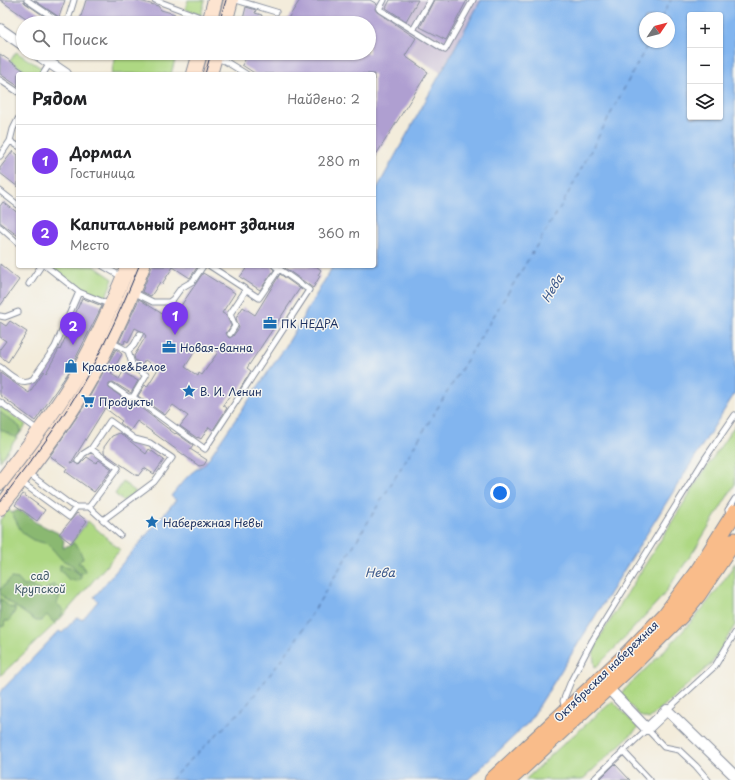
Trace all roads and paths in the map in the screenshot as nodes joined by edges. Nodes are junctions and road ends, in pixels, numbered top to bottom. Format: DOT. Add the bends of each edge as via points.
graph roads {
  1 [pos="27,0"];
  2 [pos="74,0"];
  3 [pos="155,0"];
  4 [pos="215,0"];
  5 [pos="231,0"];
  6 [pos="236,0"];
  7 [pos="384,0"];
  8 [pos="430,0"];
  9 [pos="473,0"];
  10 [pos="276,12"];
  11 [pos="51,16"];
  12 [pos="69,16"];
  13 [pos="194,16"];
  14 [pos="211,16"];
  15 [pos="227,16"];
  16 [pos="0,29"];
  17 [pos="413,30"];
  18 [pos="16,40"];
  19 [pos="46,60"];
  20 [pos="198,60"];
  21 [pos="215,60"];
  22 [pos="223,60"];
  23 [pos="50,63"];
  24 [pos="44,72"];
  25 [pos="63,72"];
  26 [pos="195,72"];
  27 [pos="211,72"];
  28 [pos="243,72"];
  29 [pos="0,80"];
  30 [pos="16,91"];
  31 [pos="16,123"];
  32 [pos="10,141"];
  33 [pos="16,145"];
  34 [pos="0,156"];
  35 [pos="0,191"];
  36 [pos="16,203"];
  37 [pos="0,227"];
  38 [pos="16,241"];
  39 [pos="40,268"];
  40 [pos="49,268"];
  41 [pos="111,268"];
  42 [pos="142,268"];
  43 [pos="202,268"];
  44 [pos="213,268"];
  45 [pos="277,268"];
  46 [pos="126,272"];
  47 [pos="29,284"];
  48 [pos="246,290"];
  49 [pos="79,292"];
  50 [pos="133,292"];
  51 [pos="106,303"];
  52 [pos="18,312"];
  53 [pos="0,316"];
  54 [pos="140,334"];
  55 [pos="230,334"];
  56 [pos="110,342"];
  57 [pos="128,351"];
  58 [pos="0,367"];
  59 [pos="29,381"];
  60 [pos="112,386"];
  61 [pos="33,387"];
  62 [pos="133,397"];
  63 [pos="0,402"];
  64 [pos="735,415"];
  65 [pos="40,431"];
  66 [pos="92,449"];
  67 [pos="78,461"];
  68 [pos="26,479"];
  69 [pos="0,483"];
  70 [pos="735,499"];
  71 [pos="76,507"];
  72 [pos="88,507"];
  73 [pos="0,508"];
  74 [pos="735,512"];
  75 [pos="103,520"];
  76 [pos="120,535"];
  77 [pos="735,540"];
  78 [pos="680,595"];
  79 [pos="735,633"];
  80 [pos="608,688"];
  81 [pos="566,710"];
  82 [pos="667,710"];
  83 [pos="647,729"];
  84 [pos="623,751"];
  85 [pos="735,776"];
  86 [pos="492,780"];
  87 [pos="509,780"];
  88 [pos="593,780"];
  89 [pos="650,780"];
  90 [pos="708,780"];
  1 -- 11 [label="lane"];
  2 -- 12 [label="lane"];
  3 -- 13 [label="lane"];
  4 -- 14 [label="main road"];
  5 -- 15 [label="main road"];
  6 -- 10 [label="lane"];
  7 -- 17 [label="lane" via="379,9"];
  8 -- 17 [label="lane"];
  9 -- 17 [label="lane" via="445,50"];
  16 -- 18 [label="street"];
  19 -- 23 [label="street"];
  20 -- 26 [label="main road"];
  21 -- 27 [label="main road"];
  22 -- 28 [label="lane"];
  23 -- 24 [label="lane"];
  23 -- 25 [label="street"];
  29 -- 30 [label="lane"];
  31 -- 32 [label="lane"];
  32 -- 33 [label="lane"];
  32 -- 34 [label="lane"];
  35 -- 36 [label="lane"];
  37 -- 38 [label="lane"];
  39 -- 47 [label="lane"];
  40 -- 49 [label="lane"];
  41 -- 46 [label="lane"];
  42 -- 50 [label="main road"];
  43 -- 50 [label="lane" via="193,281 181,288 169,302 153,302"];
  44 -- 48 [label="lane"];
  45 -- 48 [label="lane" via="259,298"];
  45 -- 62 [label="lane" via="308,290 205,448"];
  46 -- 65 [label="main road" via="73,375"];
  48 -- 55 [label="lane" via="230,314 235,326"];
  49 -- 51 [label="lane"];
  49 -- 59 [label="lane" via="62,339 50,361"];
  50 -- 56 [label="main road"];
  52 -- 53 [label="lane" via="11,316"];
  54 -- 57 [label="lane"];
  56 -- 57 [label="lane"];
  56 -- 68 [label="main road" via="74,406"];
  57 -- 62 [label="lane" via="133,367 146,375"];
  58 -- 59 [label="lane" via="21,381"];
  59 -- 61 [label="lane"];
  60 -- 62 [label="lane" via="128,397"];
  63 -- 65 [label="lane"];
  64 -- 81 [label="lane" via="704,460 592,641 563,701"];
  65 -- 69 [label="main road"];
  66 -- 67 [label="lane" via="83,454"];
  66 -- 72 [label="lane" via="118,468"];
  66 -- 75 [label="lane" via="110,421 135,439 150,443 172,458 154,482"];
  68 -- 71 [label="lane"];
  68 -- 71 [label="lane" via="68,517"];
  68 -- 73 [label="main road"];
  70 -- 78 [label="lane"];
  71 -- 72 [label="lane"];
  72 -- 75 [label="lane"];
  74 -- 78 [label="main road, Октябрьская набережная"];
  75 -- 76 [label="lane"];
  77 -- 80 [label="main road, Октябрьская набережная" via="680,617"];
  78 -- 81 [label="main road, Октябрьская набережная" via="665,615 626,655"];
  79 -- 82 [label="lane" via="715,666"];
  80 -- 83 [label="street"];
  80 -- 87 [label="main road, Октябрьская набережная"];
  81 -- 86 [label="main road, Октябрьская набережная"];
  82 -- 83 [label="street"];
  82 -- 85 [label="street"];
  83 -- 84 [label="lane"];
  83 -- 90 [label="lane" via="664,747 679,750"];
  84 -- 88 [label="lane"];
  84 -- 89 [label="lane"];
}
